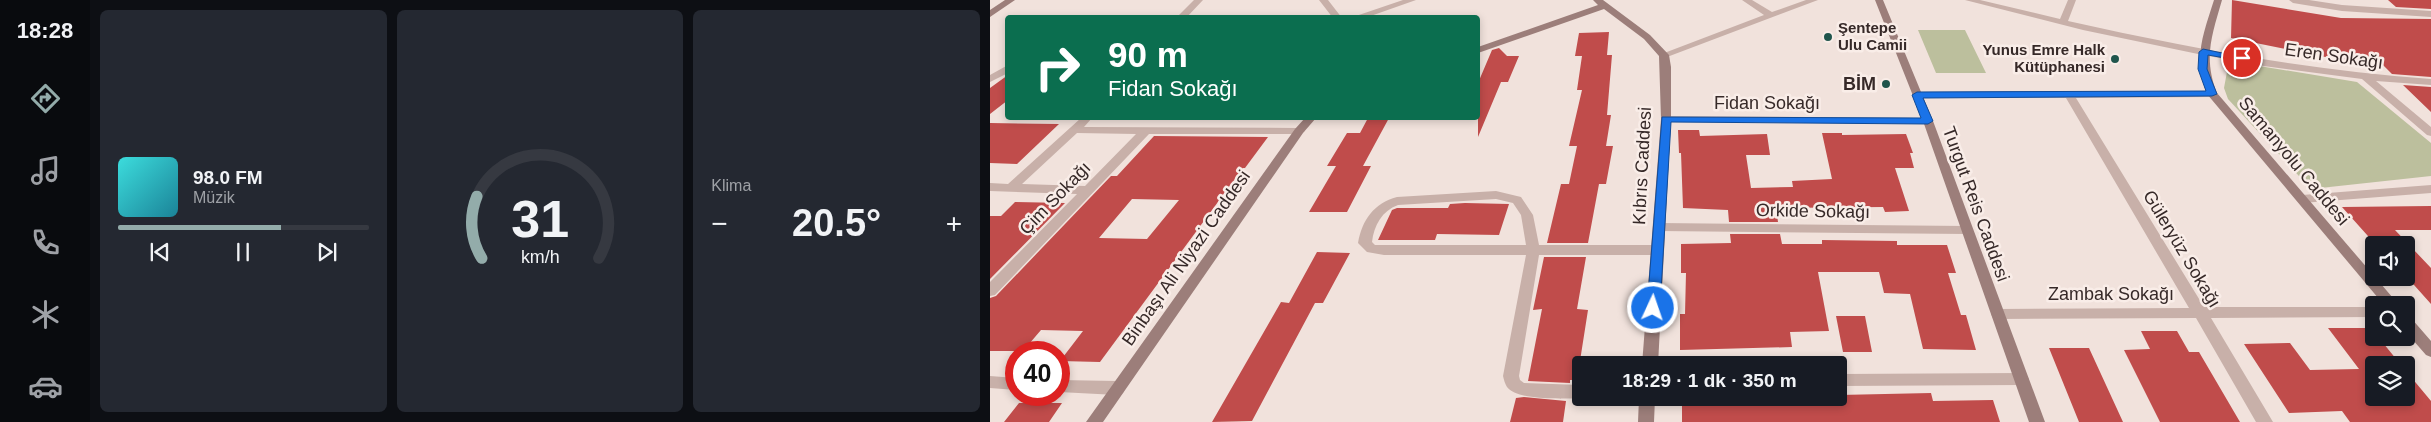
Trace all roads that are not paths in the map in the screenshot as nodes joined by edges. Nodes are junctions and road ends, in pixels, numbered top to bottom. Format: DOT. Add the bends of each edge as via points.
graph roads {
  1 [pos="1011,0"];
  2 [pos="1199,0"];
  3 [pos="1323,0"];
  4 [pos="1412,0"];
  5 [pos="1746,0"];
  6 [pos="1814,0"];
  7 [pos="1879,0"];
  8 [pos="1969,0"];
  9 [pos="2072,0"];
  10 [pos="2218,0"];
  11 [pos="2293,0"];
  12 [pos="1601,3"];
  13 [pos="990,14"];
  14 [pos="2431,14"];
  15 [pos="1183,15"];
  16 [pos="1336,15"];
  17 [pos="1364,15"];
  18 [pos="1772,16"];
  19 [pos="2063,22"];
  20 [pos="1480,49"];
  21 [pos="2203,52"];
  22 [pos="1664,55"];
  23 [pos="1005,70"];
  24 [pos="2366,78"];
  25 [pos="990,79"];
  26 [pos="2431,82"];
  27 [pos="2069,94"];
  28 [pos="2212,94"];
  29 [pos="1917,95"];
  30 [pos="1666,119"];
  31 [pos="1085,120"];
  32 [pos="1308,120"];
  33 [pos="1928,121"];
  34 [pos="1074,130"];
  35 [pos="1146,130"];
  36 [pos="1299,131"];
  37 [pos="2431,133"];
  38 [pos="990,187"];
  39 [pos="1011,188"];
  40 [pos="2431,188"];
  41 [pos="1088,190"];
  42 [pos="2302,199"];
  43 [pos="1659,227"];
  44 [pos="1966,230"];
  45 [pos="1533,250"];
  46 [pos="1657,250"];
  47 [pos="990,291"];
  48 [pos="2384,296"];
  49 [pos="2197,312"];
  50 [pos="2365,312"];
  51 [pos="1998,314"];
  52 [pos="2415,332"];
  53 [pos="2431,351"];
  54 [pos="1651,356"];
  55 [pos="2021,379"];
  56 [pos="1847,380"];
  57 [pos="990,382"];
  58 [pos="1005,383"];
  59 [pos="1070,386"];
  60 [pos="1117,388"];
  61 [pos="1572,392"];
  62 [pos="1647,406"];
  63 [pos="1094,422"];
  64 [pos="1646,422"];
  65 [pos="2037,422"];
  66 [pos="2265,422"];
  1 -- 13 [label="street"];
  2 -- 15 [label="street"];
  3 -- 16 [label="street"];
  4 -- 17 [label="street"];
  5 -- 18 [label="street"];
  6 -- 18 [label="street"];
  7 -- 29 [label="street, Turgut Reis Caddesi"];
  8 -- 19 [label="street, Eren Sokağı"];
  9 -- 19 [label="street"];
  10 -- 21 [label="street, Samanyolu Caddesi"];
  11 -- 14 [label="street" via="2342,8"];
  12 -- 20 [label="street"];
  12 -- 22 [label="street" via="1647,37"];
  18 -- 22 [label="street"];
  19 -- 21 [label="street, Eren Sokağı"];
  21 -- 24 [label="street, Eren Sokağı"];
  21 -- 28 [label="street, Samanyolu Caddesi" via="2203,69"];
  22 -- 30 [label="street, Kıbrıs Caddesi"];
  23 -- 25 [label="street"];
  24 -- 26 [label="street, Eren Sokağı"];
  24 -- 37 [label="street"];
  27 -- 28 [label="street"];
  27 -- 29 [label="street"];
  27 -- 49 [label="street, Güleryüz Sokağı"];
  28 -- 42 [label="street, Samanyolu Caddesi"];
  29 -- 33 [label="street, Turgut Reis Caddesi"];
  30 -- 33 [label="street, Fidan Sokağı"];
  30 -- 43 [label="street, Kıbrıs Caddesi"];
  31 -- 34 [label="street"];
  32 -- 36 [label="street, Binbaşı Ali Niyazi Caddesi"];
  33 -- 44 [label="street, Turgut Reis Caddesi"];
  34 -- 35 [label="street"];
  34 -- 39 [label="street"];
  35 -- 36 [label="street"];
  35 -- 41 [label="street, Çim Sokağı"];
  36 -- 60 [label="street, Binbaşı Ali Niyazi Caddesi"];
  38 -- 39 [label="street"];
  39 -- 41 [label="street"];
  40 -- 42 [label="street"];
  41 -- 47 [label="street, Çim Sokağı"];
  42 -- 48 [label="street, Samanyolu Caddesi"];
  43 -- 44 [label="street, Orkide Sokağı"];
  43 -- 46 [label="street, Kıbrıs Caddesi"];
  44 -- 51 [label="street, Turgut Reis Caddesi"];
  45 -- 45 [label="street" via="1527,215 1518,200 1496,195 1387,204 1372,222 1365,244 1372,249 1384,250"];
  45 -- 46 [label="street"];
  45 -- 61 [label="street" via="1511,376 1513,384 1521,389"];
  46 -- 54 [label="street, Kıbrıs Caddesi"];
  49 -- 50 [label="street, Zambak Sokağı"];
  49 -- 51 [label="street, Zambak Sokağı"];
  49 -- 66 [label="street, Güleryüz Sokağı"];
  51 -- 55 [label="street, Turgut Reis Caddesi"];
  52 -- 53 [label="street"];
  55 -- 56 [label="street"];
  55 -- 65 [label="street, Turgut Reis Caddesi"];
  57 -- 58 [label="street"];
  59 -- 60 [label="street"];
  60 -- 63 [label="street, Binbaşı Ali Niyazi Caddesi"];
  62 -- 64 [label="street"];
}
